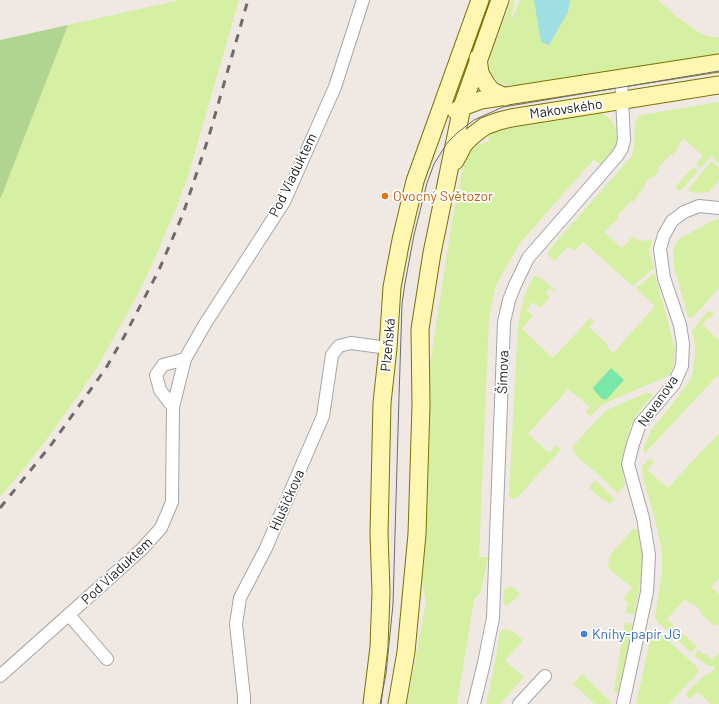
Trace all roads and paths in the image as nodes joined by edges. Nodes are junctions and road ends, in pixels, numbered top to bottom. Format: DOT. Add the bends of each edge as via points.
graph roads {
  1 [pos="363,0"];
  2 [pos="480,0"];
  3 [pos="500,0"];
  4 [pos="478,58"];
  5 [pos="719,63"];
  6 [pos="621,78"];
  7 [pos="451,80"];
  8 [pos="719,85"];
  9 [pos="505,97"];
  10 [pos="622,101"];
  11 [pos="462,107"];
  12 [pos="485,126"];
  13 [pos="433,128"];
  14 [pos="446,184"];
  15 [pos="719,208"];
  16 [pos="388,348"];
  17 [pos="185,359"];
  18 [pos="173,407"];
  19 [pos="69,615"];
  20 [pos="107,659"];
  21 [pos="0,676"];
  22 [pos="545,676"];
  23 [pos="244,704"];
  24 [pos="372,704"];
  25 [pos="397,704"];
  26 [pos="474,704"];
  27 [pos="519,704"];
  28 [pos="623,704"];
  1 -- 17 [label="street, Pod Viaduktem" via="335,87 284,202"];
  2 -- 7 [label="main road, Plzeňská"];
  3 -- 4 [label="main road"];
  4 -- 9 [label="main road" via="480,73 487,85 492,91"];
  4 -- 11 [label="main road"];
  5 -- 6 [label="main road, Makovského"];
  6 -- 9 [label="main road, Makovského"];
  6 -- 10 [label="street, Šímova"];
  7 -- 11 [label="main road"];
  7 -- 13 [label="main road, Plzeňská"];
  8 -- 10 [label="main road, Makovského"];
  9 -- 11 [label="main road, Makovského" via="481,100"];
  10 -- 12 [label="main road, Makovského" via="511,118"];
  10 -- 26 [label="street, Šímova" via="622,148 528,258 515,285 504,322 493,618"];
  11 -- 12 [label="main road" via="468,115"];
  11 -- 13 [label="main road, Makovského"];
  11 -- 14 [label="main road"];
  12 -- 14 [label="main road, Makovského" via="464,144"];
  13 -- 16 [label="main road, Plzeňská" via="415,181 401,240 392,287"];
  14 -- 25 [label="main road" via="420,329 421,405 417,534 406,652"];
  15 -- 28 [label="street, Nevanova" via="699,206 684,212 672,221 660,249 664,278 680,325 683,344 682,366 674,384 640,424 628,464 643,518 649,555 647,592"];
  16 -- 23 [label="street, Hlušičkova" via="352,343 338,346 332,355 323,416 272,533 240,598 236,624"];
  16 -- 24 [label="main road, Plzeňská" via="382,403 379,534 381,608"];
  17 -- 18 [label="street, Pod Viaduktem"];
  17 -- 18 [label="street" via="163,365 156,375 160,390"];
  18 -- 19 [label="street, Pod Viaduktem" via="172,502 161,528 142,550"];
  19 -- 20 [label="street, Pod Viaduktem"];
  19 -- 21 [label="street, Pod Viaduktem"];
  22 -- 27 [label="street"];
}
